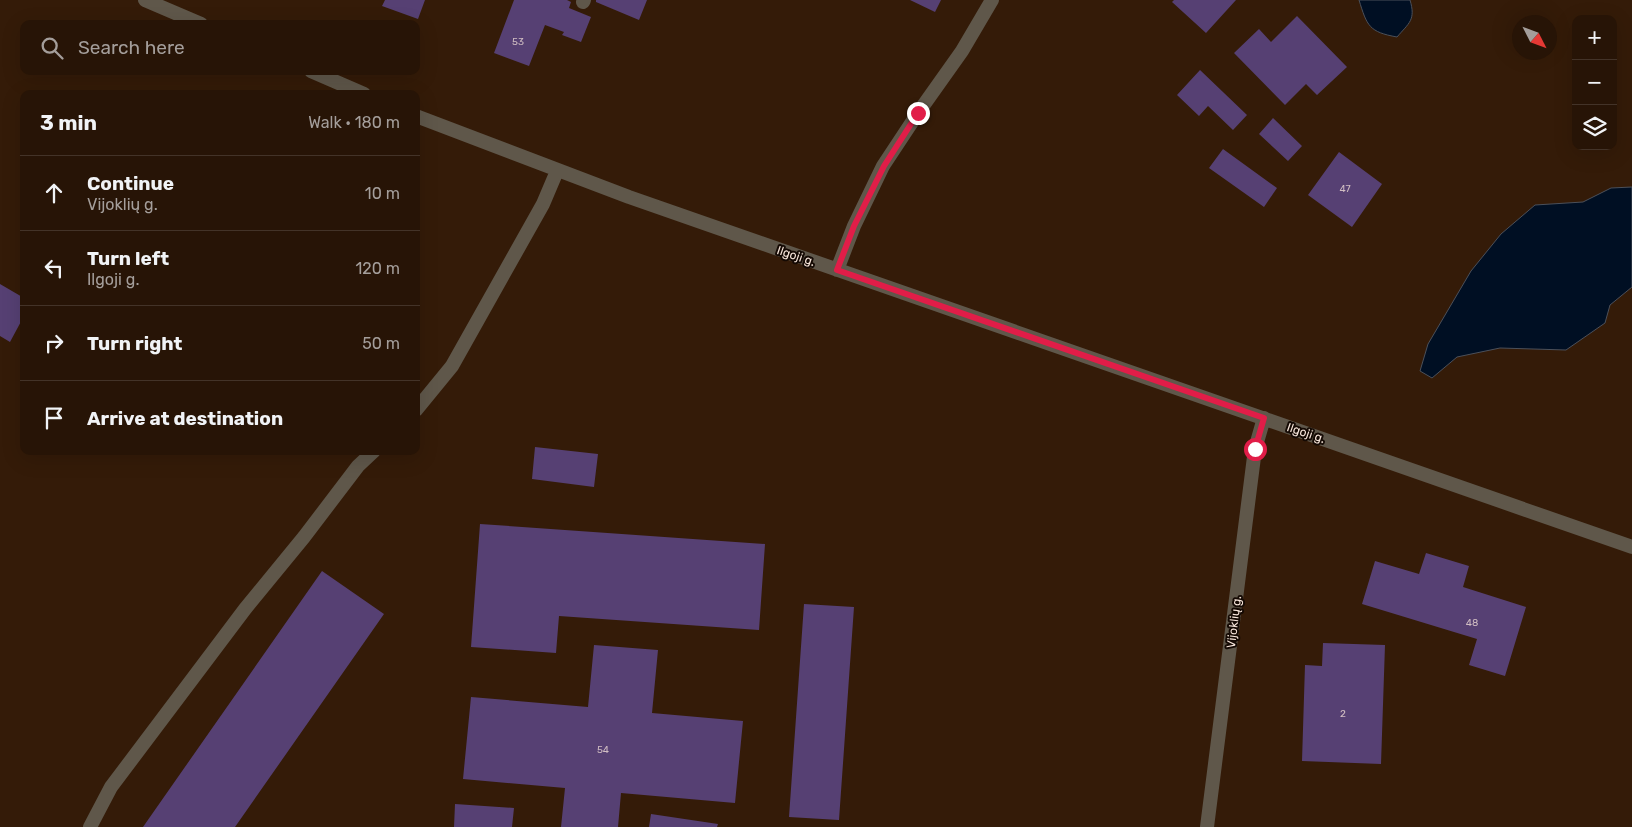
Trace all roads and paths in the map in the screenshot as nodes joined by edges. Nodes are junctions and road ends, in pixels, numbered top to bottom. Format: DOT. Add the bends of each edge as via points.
graph roads {
  1 [pos="145,0"];
  2 [pos="992,0"];
  3 [pos="192,20"];
  4 [pos="321,75"];
  5 [pos="355,90"];
  6 [pos="420,118"];
  7 [pos="556,171"];
  8 [pos="837,270"];
  9 [pos="420,405"];
  10 [pos="1264,418"];
  11 [pos="370,455"];
  12 [pos="1632,547"];
  13 [pos="90,827"];
  14 [pos="1207,827"];
  1 -- 3 [label="street"];
  2 -- 8 [label="street" via="884,166 854,226"];
  4 -- 5 [label="street"];
  6 -- 7 [label="street, Ilgoji g."];
  7 -- 8 [label="street, Ilgoji g."];
  7 -- 9 [label="street" via="543,204 452,366"];
  8 -- 10 [label="street, Ilgoji g."];
  10 -- 12 [label="street, Ilgoji g."];
  10 -- 14 [label="street, Vijoklių g." via="1255,449"];
  11 -- 13 [label="street" via="245,609 111,787"];
}
